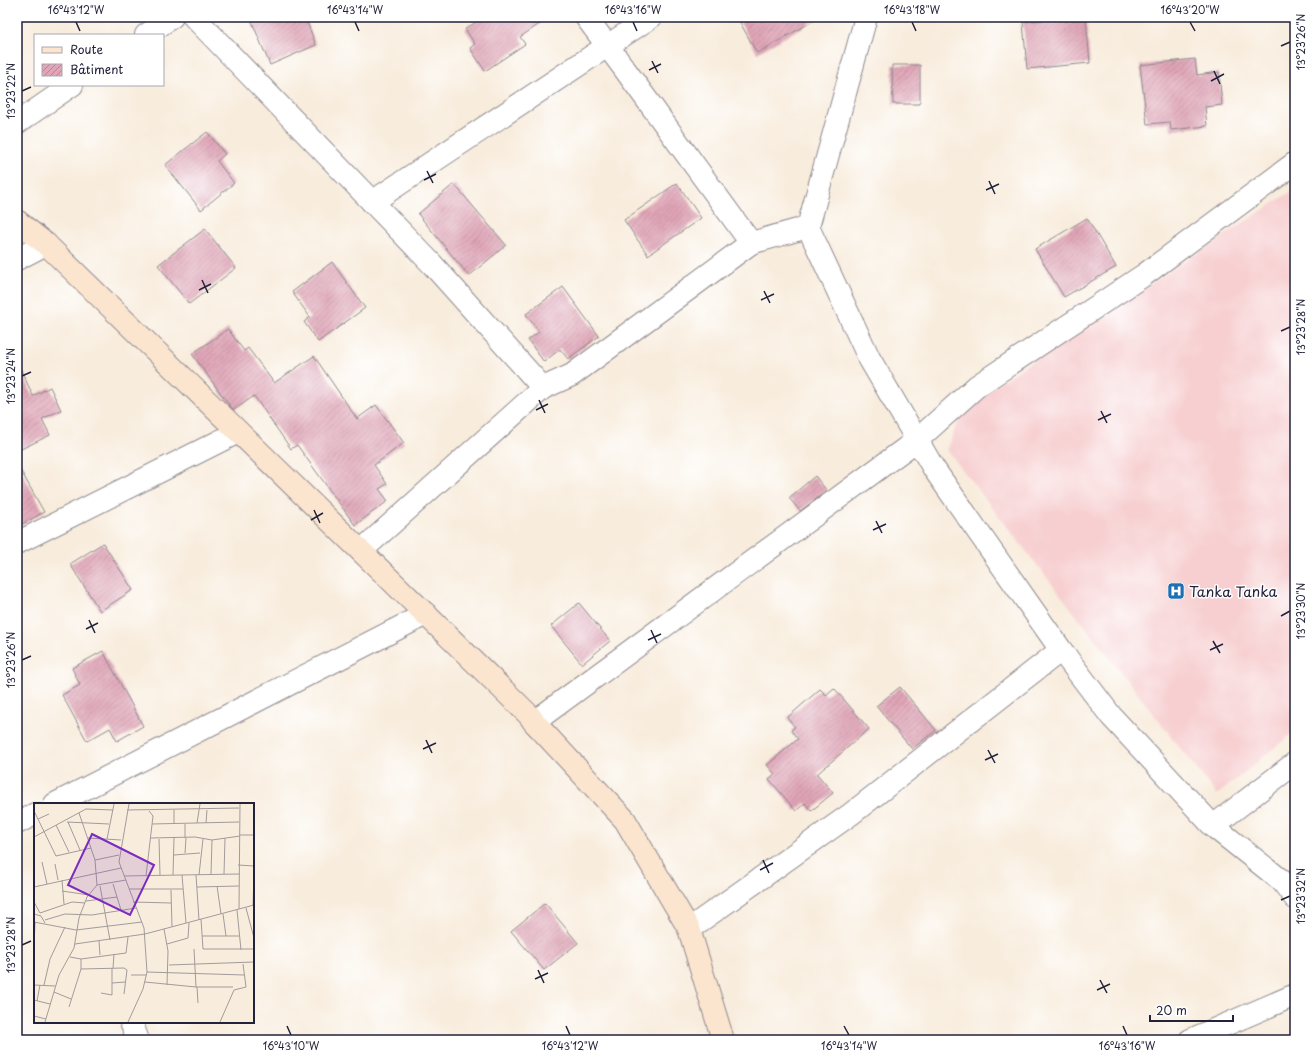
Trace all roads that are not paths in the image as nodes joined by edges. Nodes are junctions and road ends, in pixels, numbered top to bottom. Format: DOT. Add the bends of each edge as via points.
graph roads {
  1 [pos="172,17"];
  2 [pos="194,17"];
  3 [pos="586,17"];
  4 [pos="651,17"];
  5 [pos="866,17"];
  6 [pos="147,34"];
  7 [pos="608,46"];
  8 [pos="71,86"];
  9 [pos="17,123"];
  10 [pos="1295,163"];
  11 [pos="372,202"];
  12 [pos="17,221"];
  13 [pos="808,228"];
  14 [pos="750,243"];
  15 [pos="46,244"];
  16 [pos="17,259"];
  17 [pos="543,388"];
  18 [pos="238,432"];
  19 [pos="917,440"];
  20 [pos="17,543"];
  21 [pos="360,551"];
  22 [pos="426,614"];
  23 [pos="1061,650"];
  24 [pos="534,722"];
  25 [pos="1295,763"];
  26 [pos="57,803"];
  27 [pos="34,814"];
  28 [pos="17,823"];
  29 [pos="1213,826"];
  30 [pos="1295,898"];
  31 [pos="689,929"];
  32 [pos="1295,996"];
  33 [pos="131,1023"];
  34 [pos="138,1040"];
  35 [pos="723,1040"];
  36 [pos="1190,1040"];
  1 -- 6 [label="street"];
  2 -- 11 [label="street"];
  3 -- 7 [label="street"];
  4 -- 7 [label="street"];
  5 -- 13 [label="street"];
  7 -- 11 [label="street"];
  7 -- 14 [label="street"];
  8 -- 9 [label="street"];
  10 -- 19 [label="street" via="1144,275 977,386"];
  11 -- 17 [label="street" via="432,264"];
  12 -- 15 [label="street"];
  13 -- 14 [label="street"];
  13 -- 19 [label="street" via="869,358"];
  14 -- 17 [label="street" via="572,375"];
  15 -- 16 [label="street"];
  15 -- 18 [label="street"];
  17 -- 21 [label="street"];
  18 -- 20 [label="street"];
  18 -- 21 [label="street"];
  19 -- 23 [label="street" via="934,469"];
  19 -- 24 [label="street"];
  21 -- 22 [label="street"];
  22 -- 24 [label="street" via="530,715"];
  22 -- 26 [label="street"];
  23 -- 29 [label="street" via="1111,716"];
  23 -- 31 [label="street" via="851,814"];
  24 -- 31 [label="street" via="625,820"];
  25 -- 29 [label="street"];
  27 -- 28 [label="street"];
  29 -- 30 [label="street" via="1282,881"];
  31 -- 35 [label="street"];
  32 -- 36 [label="street"];
  33 -- 34 [label="street"];
}
